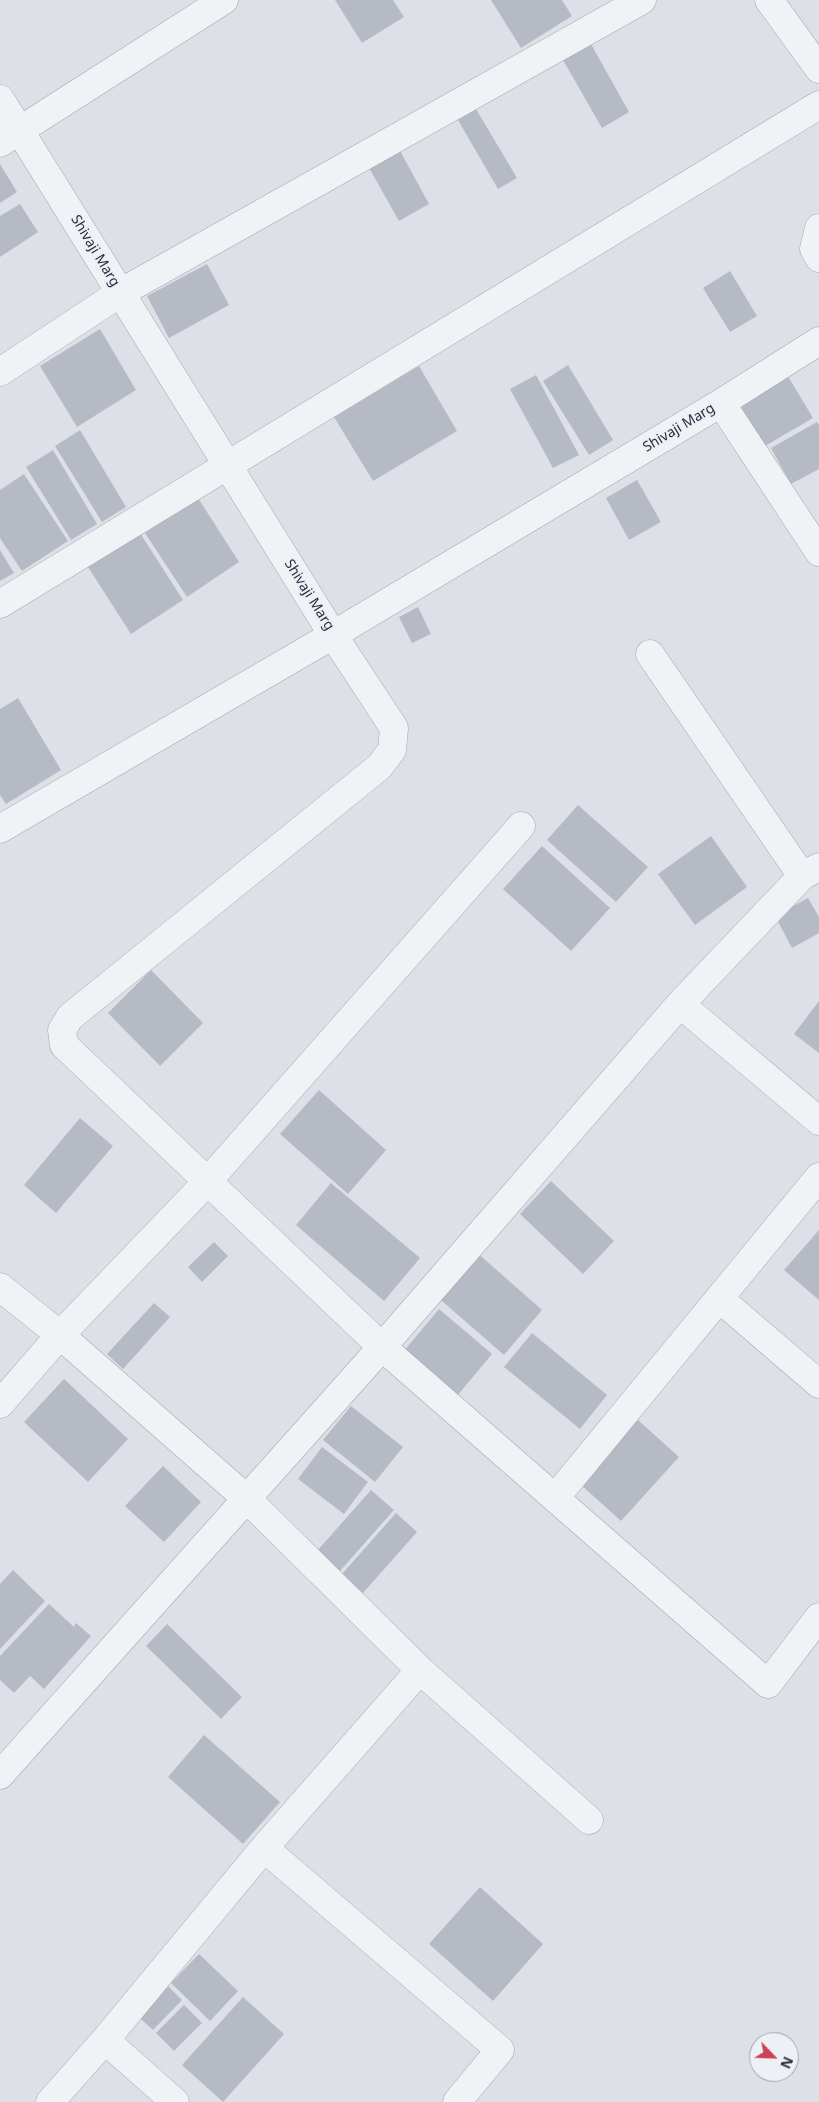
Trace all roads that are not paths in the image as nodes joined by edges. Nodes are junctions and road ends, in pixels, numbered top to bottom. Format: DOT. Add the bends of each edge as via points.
graph roads {
  1 [pos="224,0"];
  2 [pos="642,0"];
  3 [pos="769,0"];
  4 [pos="819,69"];
  5 [pos="0,99"];
  6 [pos="819,105"];
  7 [pos="10,137"];
  8 [pos="819,228"];
  9 [pos="819,258"];
  10 [pos="120,293"];
  11 [pos="819,341"];
  12 [pos="0,372"];
  13 [pos="721,403"];
  14 [pos="228,466"];
  15 [pos="819,552"];
  16 [pos="0,604"];
  17 [pos="333,635"];
  18 [pos="650,654"];
  19 [pos="521,826"];
  20 [pos="0,829"];
  21 [pos="811,871"];
  22 [pos="680,1004"];
  23 [pos="819,1121"];
  24 [pos="208,1181"];
  25 [pos="817,1183"];
  26 [pos="0,1287"];
  27 [pos="720,1299"];
  28 [pos="60,1335"];
  29 [pos="382,1347"];
  30 [pos="819,1384"];
  31 [pos="0,1404"];
  32 [pos="555,1498"];
  33 [pos="247,1499"];
  34 [pos="819,1617"];
  35 [pos="420,1670"];
  36 [pos="0,1775"];
  37 [pos="589,1820"];
  38 [pos="264,1848"];
  39 [pos="105,2040"];
  40 [pos="50,2102"];
  41 [pos="175,2102"];
  42 [pos="456,2102"];
  1 -- 7 [label="street"];
  2 -- 10 [label="street"];
  3 -- 4 [label="street"];
  5 -- 7 [label="street, Shivaji Marg"];
  6 -- 14 [label="street"];
  7 -- 10 [label="street, Shivaji Marg"];
  8 -- 9 [label="street" via="814,249"];
  10 -- 12 [label="street"];
  10 -- 14 [label="street, Shivaji Marg"];
  11 -- 13 [label="street, Shivaji Marg"];
  13 -- 15 [label="street"];
  13 -- 17 [label="street, Shivaji Marg"];
  14 -- 16 [label="street"];
  14 -- 17 [label="street, Shivaji Marg"];
  17 -- 20 [label="street"];
  17 -- 24 [label="street" via="394,728 392,750 379,768 70,1017 62,1030 64,1045"];
  18 -- 21 [label="street"];
  19 -- 24 [label="street"];
  21 -- 22 [label="street"];
  22 -- 23 [label="street"];
  22 -- 29 [label="street"];
  24 -- 28 [label="street"];
  24 -- 29 [label="street"];
  25 -- 27 [label="street"];
  26 -- 28 [label="street"];
  27 -- 30 [label="street"];
  27 -- 32 [label="street"];
  28 -- 31 [label="street"];
  28 -- 33 [label="street"];
  29 -- 32 [label="street"];
  29 -- 33 [label="street"];
  32 -- 34 [label="street" via="768,1684"];
  33 -- 35 [label="street"];
  33 -- 36 [label="street"];
  35 -- 37 [label="street"];
  35 -- 38 [label="street"];
  38 -- 39 [label="street"];
  38 -- 42 [label="street" via="500,2050"];
  39 -- 40 [label="street"];
  39 -- 41 [label="street"];
}
